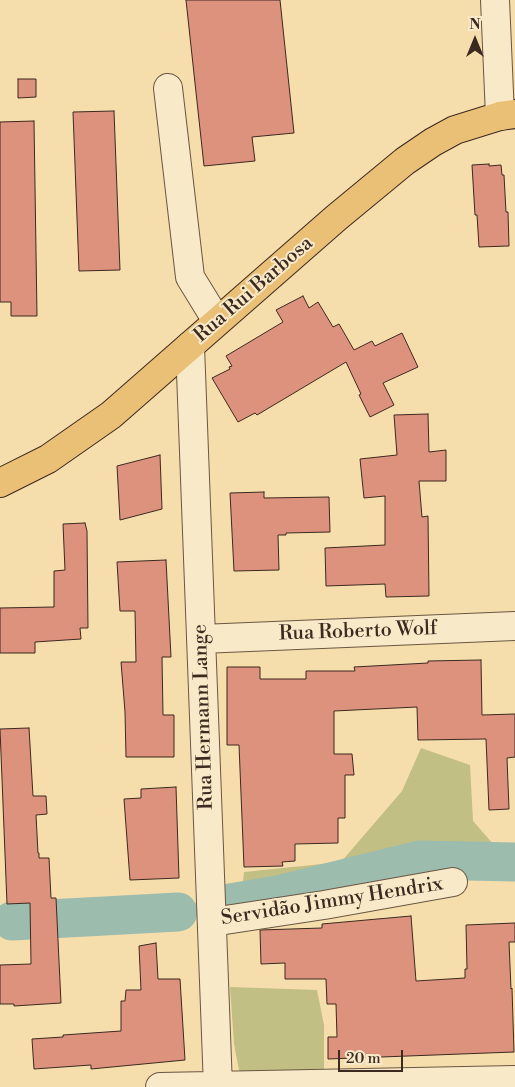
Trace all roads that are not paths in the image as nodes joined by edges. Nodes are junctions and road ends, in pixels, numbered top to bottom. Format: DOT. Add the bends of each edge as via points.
graph roads {
  1 [pos="495,0"];
  2 [pos="168,88"];
  3 [pos="507,115"];
  4 [pos="217,321"];
  5 [pos="190,346"];
  6 [pos="0,484"];
  7 [pos="515,626"];
  8 [pos="201,639"];
  9 [pos="453,882"];
  10 [pos="212,922"];
  11 [pos="515,1080"];
  12 [pos="218,1086"];
  13 [pos="160,1087"];
  1 -- 3 [label="street"];
  2 -- 4 [label="street" via="190,277"];
  3 -- 4 [label="main road, Rua Rui Barbosa" via="455,130 405,161"];
  4 -- 5 [label="main road, Rua Rui Barbosa"];
  5 -- 6 [label="main road, Rua Rui Barbosa" via="111,415 48,459"];
  5 -- 8 [label="street, Rua Hermann Lange"];
  7 -- 8 [label="street, Rua Roberto Wolf"];
  8 -- 10 [label="street, Rua Hermann Lange"];
  9 -- 10 [label="street, Servidão Jimmy Hendrix"];
  10 -- 12 [label="street, Rua Hermann Lange"];
  11 -- 12 [label="street"];
  12 -- 13 [label="street"];
}
